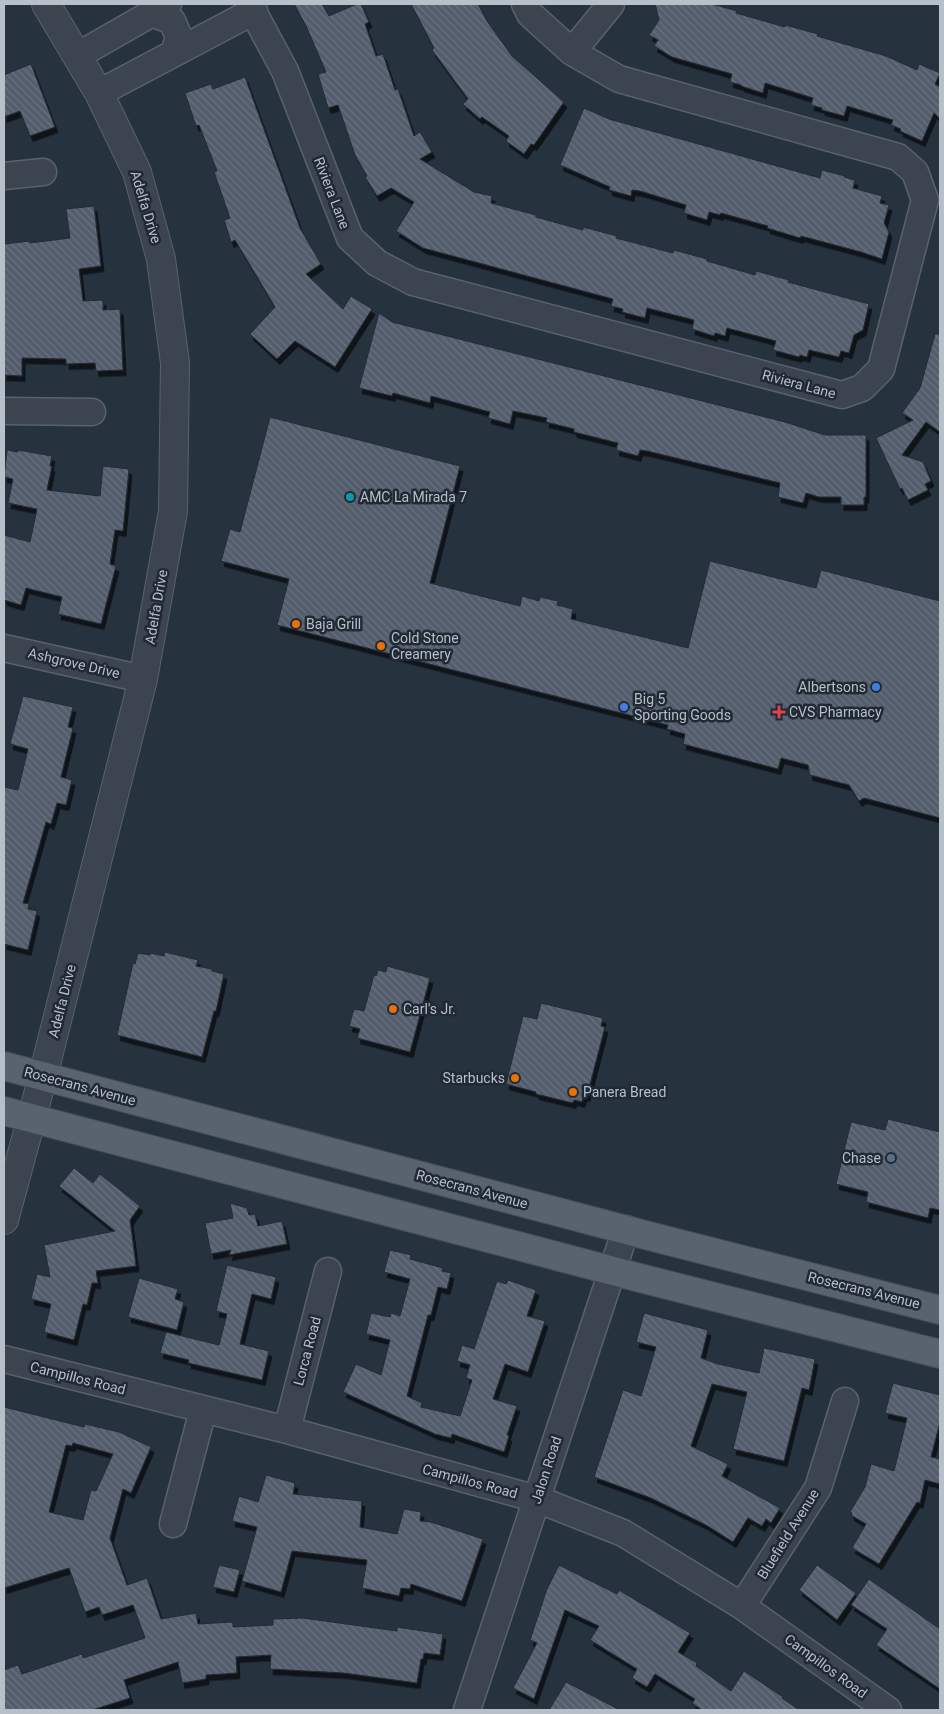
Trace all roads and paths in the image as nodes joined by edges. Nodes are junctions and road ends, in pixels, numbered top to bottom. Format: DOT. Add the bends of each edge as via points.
graph roads {
  1 [pos="46,4"];
  2 [pos="525,4"];
  3 [pos="611,4"];
  4 [pos="252,7"];
  5 [pos="160,8"];
  6 [pos="572,52"];
  7 [pos="174,53"];
  8 [pos="77,56"];
  9 [pos="99,93"];
  10 [pos="43,172"];
  11 [pos="4,176"];
  12 [pos="4,411"];
  13 [pos="92,412"];
  14 [pos="4,648"];
  15 [pos="143,679"];
  16 [pos="4,1066"];
  17 [pos="43,1076"];
  18 [pos="4,1111"];
  19 [pos="32,1118"];
  20 [pos="4,1220"];
  21 [pos="626,1229"];
  22 [pos="612,1271"];
  23 [pos="328,1272"];
  24 [pos="940,1310"];
  25 [pos="940,1354"];
  26 [pos="4,1360"];
  27 [pos="845,1402"];
  28 [pos="203,1410"];
  29 [pos="287,1430"];
  30 [pos="536,1499"];
  31 [pos="173,1524"];
  32 [pos="742,1606"];
  33 [pos="466,1710"];
  34 [pos="888,1710"];
  1 -- 8 [label="street, Adelfa Drive"];
  2 -- 6 [label="street, Riviera Lane" via="530,14"];
  3 -- 6 [label="street"];
  4 -- 6 [label="street, Riviera Lane" via="285,71 350,238 377,264 413,282 842,395 862,388 881,369 925,200 915,172 898,157 619,79"];
  4 -- 7 [label="street"];
  5 -- 7 [label="street" via="179,36"];
  5 -- 8 [label="street"];
  7 -- 9 [label="street"];
  8 -- 9 [label="street, Adelfa Drive"];
  9 -- 15 [label="street, Adelfa Drive" via="140,180 161,259 175,363 173,511"];
  10 -- 11 [label="street"];
  12 -- 13 [label="street"];
  14 -- 15 [label="street, Ashgrove Drive"];
  15 -- 17 [label="street, Adelfa Drive"];
  16 -- 17 [label="main road, Rosecrans Avenue"];
  17 -- 19 [label="street, Adelfa Drive"];
  17 -- 21 [label="main road, Rosecrans Avenue"];
  18 -- 19 [label="main road"];
  19 -- 20 [label="street, Adelfa Drive"];
  19 -- 22 [label="main road"];
  21 -- 22 [label="street, Jalon Road"];
  21 -- 24 [label="main road, Rosecrans Avenue"];
  22 -- 25 [label="main road"];
  22 -- 30 [label="street, Jalon Road"];
  23 -- 29 [label="street, Lorca Road"];
  26 -- 28 [label="street, Campillos Road"];
  27 -- 32 [label="street, Bluefield Avenue" via="818,1488"];
  28 -- 29 [label="street, Campillos Road"];
  28 -- 31 [label="street"];
  29 -- 30 [label="street, Campillos Road"];
  30 -- 32 [label="street, Campillos Road" via="624,1533"];
  30 -- 33 [label="street, Jalon Road"];
  32 -- 34 [label="street, Campillos Road"];
}
